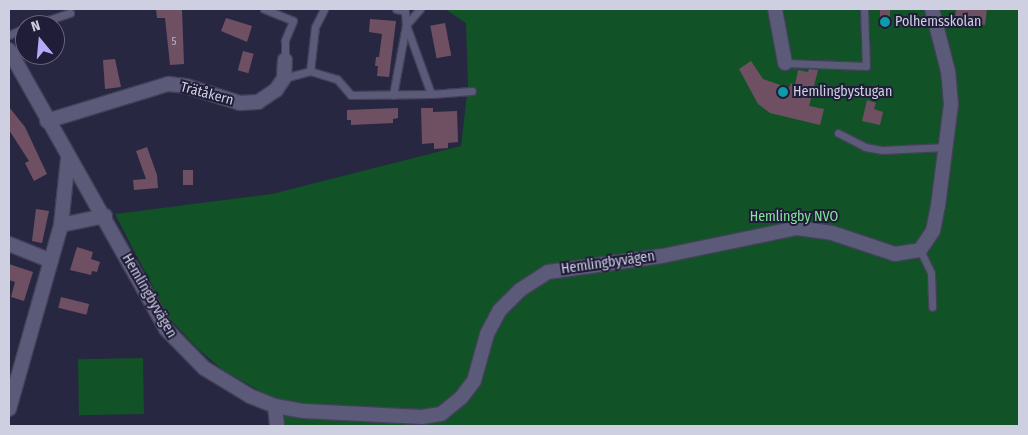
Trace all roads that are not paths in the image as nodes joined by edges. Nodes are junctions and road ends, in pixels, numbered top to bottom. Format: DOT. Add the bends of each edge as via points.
graph roads {
  1 [pos="264,9"];
  2 [pos="324,9"];
  3 [pos="396,9"];
  4 [pos="420,9"];
  5 [pos="775,9"];
  6 [pos="864,9"];
  7 [pos="932,9"];
  8 [pos="70,13"];
  9 [pos="64,15"];
  10 [pos="406,25"];
  11 [pos="9,50"];
  12 [pos="285,60"];
  13 [pos="786,63"];
  14 [pos="310,71"];
  15 [pos="284,78"];
  16 [pos="472,91"];
  17 [pos="431,94"];
  18 [pos="393,95"];
  19 [pos="46,121"];
  20 [pos="838,132"];
  21 [pos="946,147"];
  22 [pos="68,158"];
  23 [pos="105,216"];
  24 [pos="61,225"];
  25 [pos="9,244"];
  26 [pos="920,250"];
  27 [pos="51,261"];
  28 [pos="932,307"];
  29 [pos="12,388"];
  30 [pos="276,406"];
  31 [pos="9,409"];
  32 [pos="276,426"];
  1 -- 12 [label="lane" via="293,20 285,40"];
  2 -- 14 [label="lane" via="316,27"];
  3 -- 10 [label="lane" via="405,11"];
  4 -- 10 [label="lane"];
  5 -- 13 [label="street"];
  6 -- 13 [label="lane" via="866,66"];
  7 -- 21 [label="street" via="948,71 950,104"];
  8 -- 9 [label="lane"];
  10 -- 17 [label="lane"];
  10 -- 18 [label="lane"];
  11 -- 19 [label="street, Hemlingbyvägen"];
  12 -- 15 [label="street"];
  14 -- 15 [label="lane"];
  14 -- 18 [label="lane" via="337,79 351,95"];
  15 -- 19 [label="street, Trätåkern" via="276,90 258,102 240,103 186,86 168,84"];
  16 -- 17 [label="lane"];
  17 -- 18 [label="lane"];
  19 -- 22 [label="street, Hemlingbyvägen"];
  20 -- 21 [label="lane" via="866,147 882,150"];
  21 -- 26 [label="street" via="933,231"];
  22 -- 23 [label="street, Hemlingbyvägen"];
  22 -- 24 [label="street"];
  23 -- 24 [label="street"];
  23 -- 30 [label="street, Hemlingbyvägen" via="173,339 204,368 250,396"];
  24 -- 27 [label="street"];
  25 -- 27 [label="street"];
  26 -- 28 [label="lane" via="931,273"];
  26 -- 30 [label="street, Hemlingbyvägen" via="895,254 832,233 797,228 662,256 548,272 520,290 500,310 487,334 474,381 452,408 441,414 422,417 304,412"];
  27 -- 29 [label="street"];
  29 -- 31 [label="street"];
  30 -- 32 [label="street"];
}
